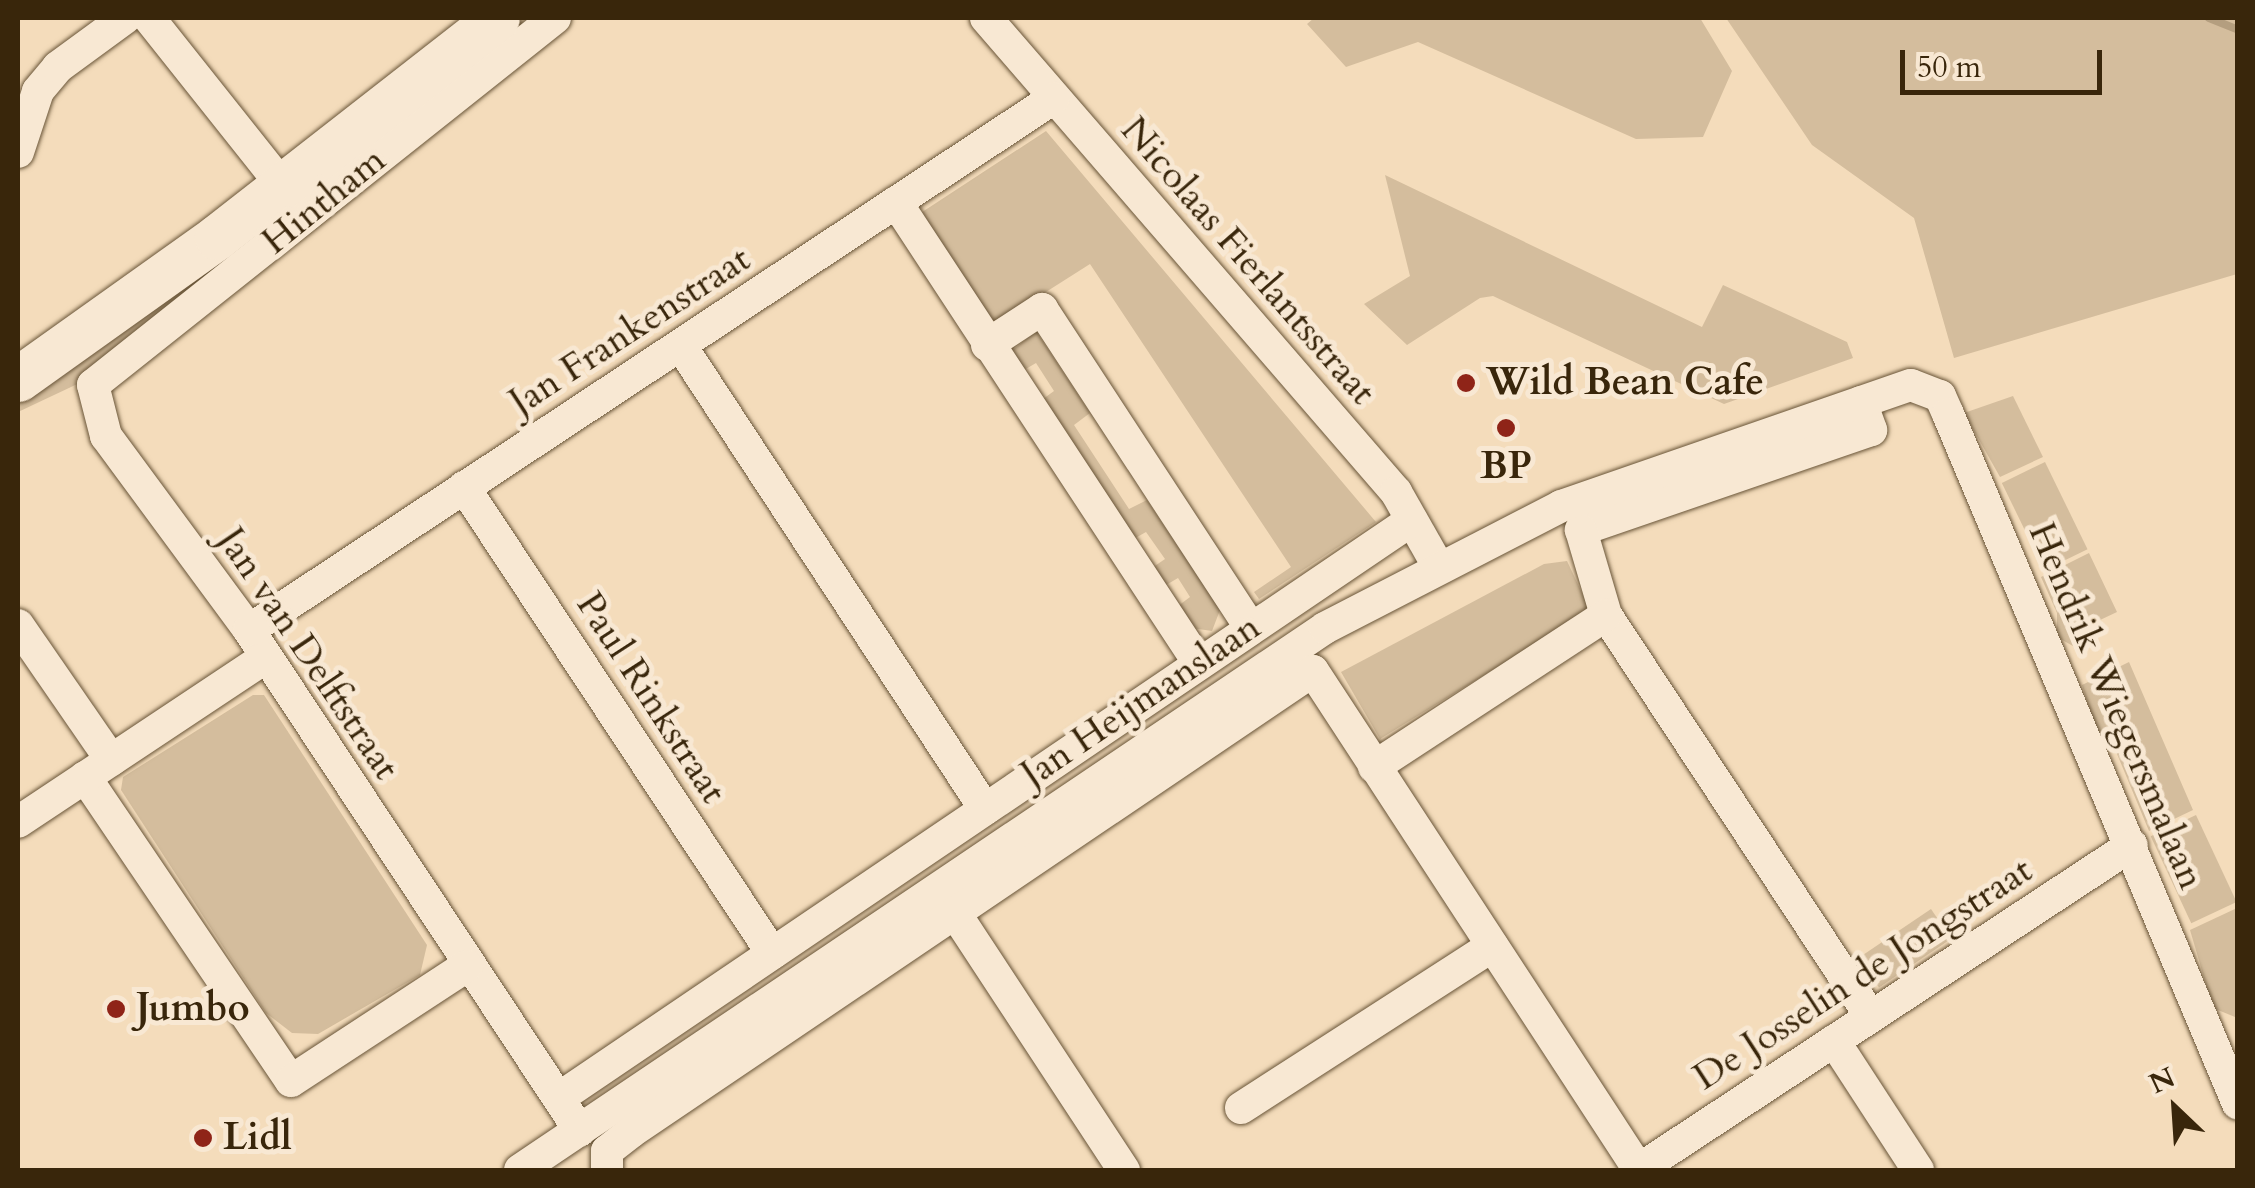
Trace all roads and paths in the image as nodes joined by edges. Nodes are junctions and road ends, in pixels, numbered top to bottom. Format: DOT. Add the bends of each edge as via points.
graph roads {
  1 [pos="125,18"];
  2 [pos="149,18"];
  3 [pos="452,18"];
  4 [pos="497,18"];
  5 [pos="555,18"];
  6 [pos="986,18"];
  7 [pos="1054,98"];
  8 [pos="18,152"];
  9 [pos="274,175"];
  10 [pos="896,202"];
  11 [pos="987,345"];
  12 [pos="681,346"];
  13 [pos="18,379"];
  14 [pos="93,385"];
  15 [pos="1940,396"];
  16 [pos="1862,402"];
  17 [pos="464,488"];
  18 [pos="1412,520"];
  19 [pos="1438,566"];
  20 [pos="1606,615"];
  21 [pos="18,626"];
  22 [pos="1250,627"];
  23 [pos="257,644"];
  24 [pos="1198,662"];
  25 [pos="1374,767"];
  26 [pos="98,769"];
  27 [pos="985,809"];
  28 [pos="18,822"];
  29 [pos="2132,845"];
  30 [pos="955,913"];
  31 [pos="1492,946"];
  32 [pos="772,954"];
  33 [pos="467,966"];
  34 [pos="1871,1017"];
  35 [pos="1834,1041"];
  36 [pos="560,1098"];
  37 [pos="2238,1104"];
  38 [pos="1241,1108"];
  39 [pos="580,1131"];
  40 [pos="607,1161"];
  41 [pos="520,1170"];
  42 [pos="1124,1170"];
  43 [pos="1638,1170"];
  44 [pos="1918,1170"];
  1 -- 8 [label="street" via="48,79"];
  2 -- 9 [label="street"];
  3 -- 9 [label="street, Hintham"];
  4 -- 9 [label="street, Hintham"];
  5 -- 14 [label="street, Hintham"];
  6 -- 7 [label="street, Nicolaas Fierlantsstraat"];
  7 -- 10 [label="street, Jan Frankenstraat"];
  7 -- 18 [label="street, Nicolaas Fierlantsstraat" via="1396,492"];
  9 -- 13 [label="street, Hintham"];
  10 -- 11 [label="street"];
  10 -- 12 [label="street, Jan Frankenstraat"];
  11 -- 22 [label="street" via="1042,308"];
  11 -- 24 [label="street"];
  12 -- 17 [label="street, Jan Frankenstraat"];
  12 -- 27 [label="street"];
  14 -- 23 [label="street, Jan van Delftstraat" via="106,436"];
  15 -- 16 [label="street, Jan Heijmanslaan" via="1912,385"];
  15 -- 29 [label="street, Hendrik Wiegersmalaan"];
  16 -- 19 [label="street, Jan Heijmanslaan" via="1561,506"];
  16 -- 20 [label="street" via="1872,430 1581,530"];
  17 -- 23 [label="street, Jan Frankenstraat"];
  17 -- 32 [label="street, Paul Rinkstraat"];
  18 -- 19 [label="street, Nicolaas Fierlantsstraat"];
  18 -- 22 [label="street, Jan Heijmanslaan"];
  19 -- 39 [label="street, Jan Heijmanslaan" via="1209,701"];
  20 -- 25 [label="street"];
  20 -- 34 [label="street"];
  21 -- 26 [label="street"];
  22 -- 24 [label="street, Jan Heijmanslaan"];
  23 -- 26 [label="street, Jan Frankenstraat"];
  23 -- 33 [label="street, Jan van Delftstraat"];
  24 -- 27 [label="street, Jan Heijmanslaan"];
  25 -- 30 [label="street, Jan Heijmanslaan" via="1314,671"];
  25 -- 31 [label="street"];
  26 -- 28 [label="street, Jan Frankenstraat"];
  26 -- 33 [label="street" via="292,1081"];
  27 -- 32 [label="street, Jan Heijmanslaan"];
  29 -- 34 [label="street, De Josselin de Jongstraat"];
  29 -- 37 [label="street, Hendrik Wiegersmalaan"];
  30 -- 40 [label="street, Jan Heijmanslaan"];
  30 -- 42 [label="street"];
  31 -- 38 [label="street"];
  31 -- 43 [label="street"];
  32 -- 36 [label="street, Jan Heijmanslaan"];
  33 -- 36 [label="street, Jan van Delftstraat"];
  34 -- 35 [label="street, De Josselin de Jongstraat"];
  35 -- 43 [label="street, De Josselin de Jongstraat"];
  35 -- 44 [label="street"];
  36 -- 39 [label="street, Jan van Delftstraat"];
  39 -- 41 [label="street, Jan Heijmanslaan"];
}
